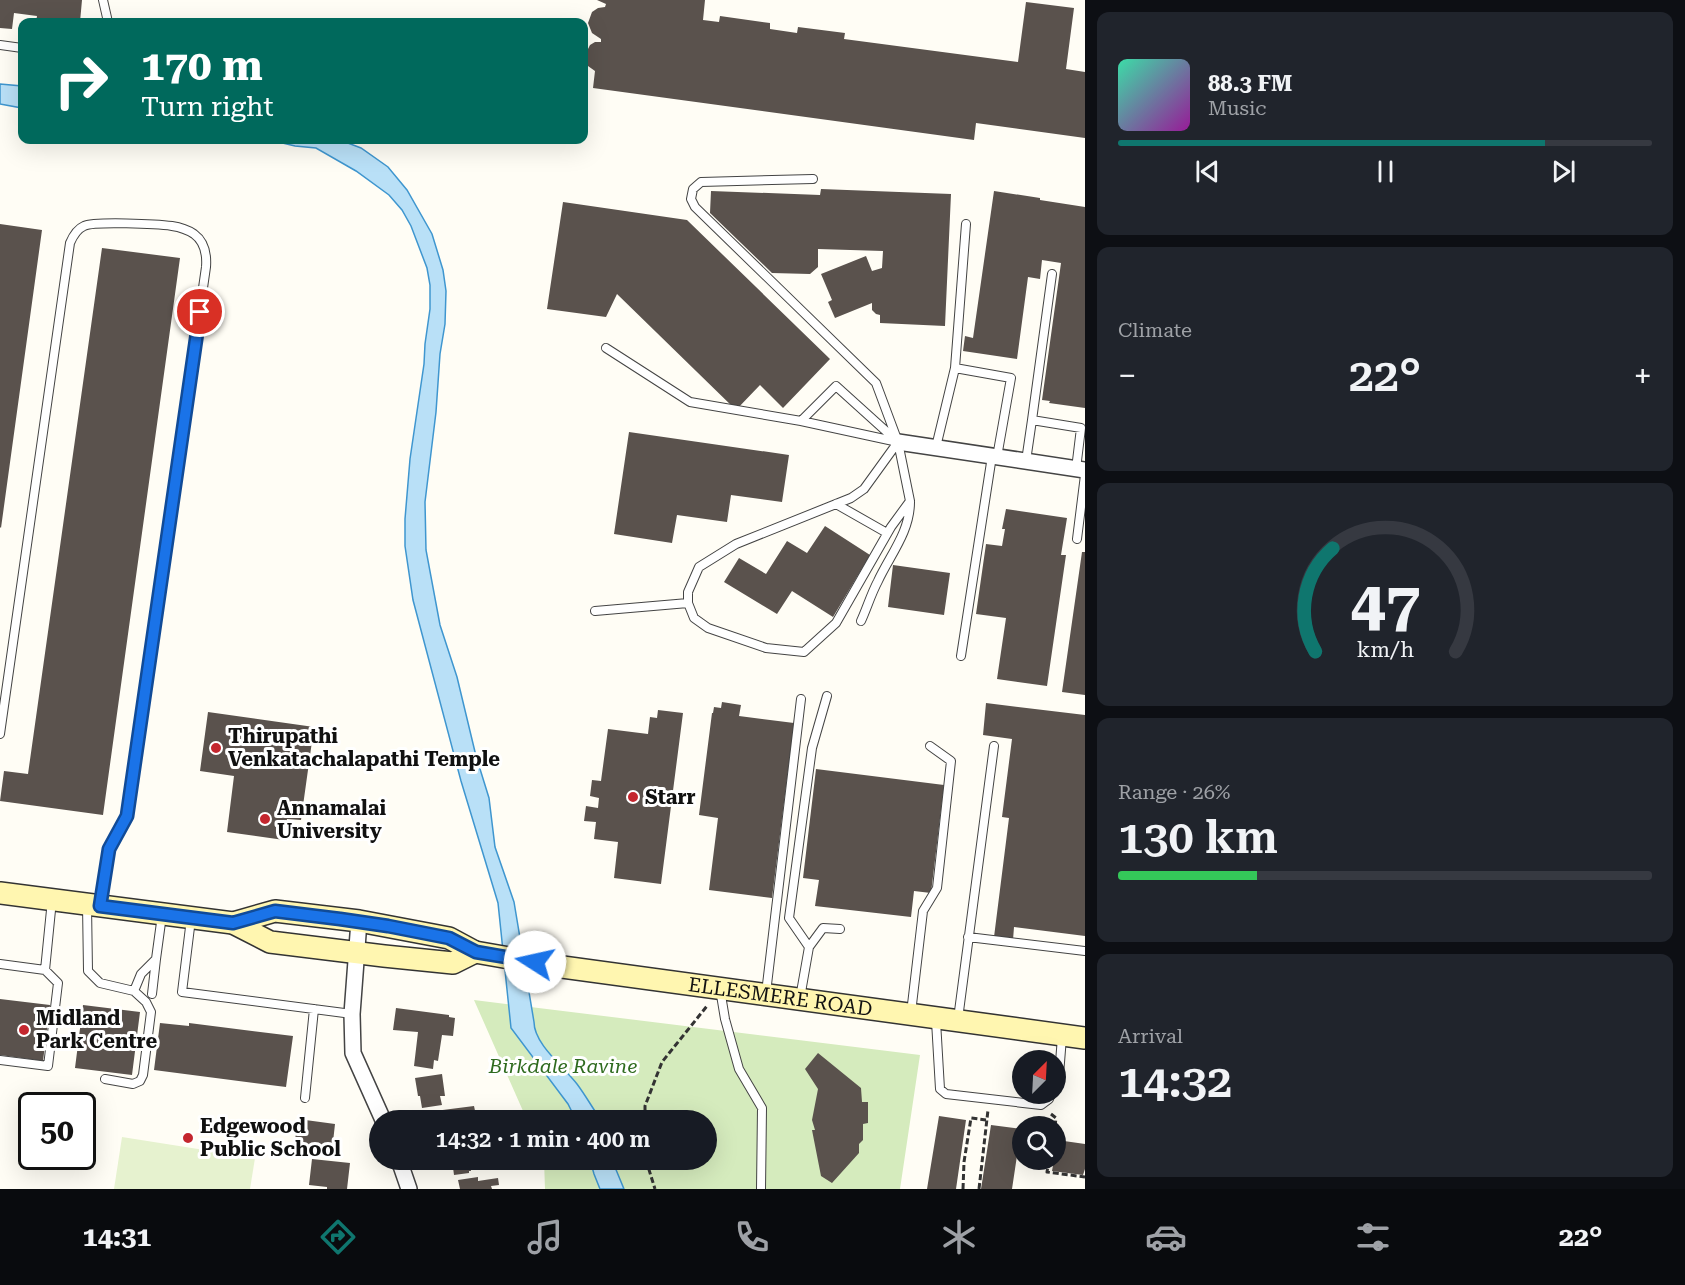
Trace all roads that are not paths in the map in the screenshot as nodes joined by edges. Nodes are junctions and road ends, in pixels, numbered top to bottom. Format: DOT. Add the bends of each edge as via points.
graph roads {
  1 [pos="103,0"];
  2 [pos="107,18"];
  3 [pos="0,45"];
  4 [pos="18,47"];
  5 [pos="813,179"];
  6 [pos="966,224"];
  7 [pos="1052,274"];
  8 [pos="606,348"];
  9 [pos="955,368"];
  10 [pos="1032,420"];
  11 [pos="801,421"];
  12 [pos="898,442"];
  13 [pos="936,447"];
  14 [pos="994,457"];
  15 [pos="1026,461"];
  16 [pos="1082,472"];
  17 [pos="910,501"];
  18 [pos="836,504"];
  19 [pos="887,533"];
  20 [pos="1077,539"];
  21 [pos="688,603"];
  22 [pos="595,611"];
  23 [pos="861,621"];
  24 [pos="961,656"];
  25 [pos="827,696"];
  26 [pos="801,699"];
  27 [pos="0,734"];
  28 [pos="930,746"];
  29 [pos="994,746"];
  30 [pos="0,892"];
  31 [pos="52,899"];
  32 [pos="93,905"];
  33 [pos="162,914"];
  34 [pos="192,917"];
  35 [pos="359,921"];
  36 [pos="233,923"];
  37 [pos="840,929"];
  38 [pos="968,937"];
  39 [pos="809,947"];
  40 [pos="1085,951"];
  41 [pos="356,952"];
  42 [pos="476,952"];
  43 [pos="156,959"];
  44 [pos="0,964"];
  45 [pos="45,970"];
  46 [pos="720,988"];
  47 [pos="134,991"];
  48 [pos="152,994"];
  49 [pos="766,994"];
  50 [pos="800,999"];
  51 [pos="314,1009"];
  52 [pos="352,1014"];
  53 [pos="911,1015"];
  54 [pos="936,1018"];
  55 [pos="958,1021"];
  56 [pos="1062,1035"];
  57 [pos="1085,1038"];
  58 [pos="1061,1050"];
  59 [pos="0,1060"];
  60 [pos="105,1079"];
  61 [pos="305,1098"];
  62 [pos="1012,1102"];
  63 [pos="378,1110"];
  64 [pos="402,1170"];
  65 [pos="409,1189"];
  66 [pos="761,1189"];
  1 -- 2 [label="lane"];
  3 -- 4 [label="lane"];
  5 -- 12 [label="lane" via="701,182 693,189 691,199 876,383"];
  6 -- 9 [label="lane"];
  7 -- 10 [label="lane"];
  8 -- 11 [label="lane" via="690,402"];
  9 -- 13 [label="lane"];
  9 -- 14 [label="lane" via="1011,378"];
  10 -- 15 [label="lane"];
  10 -- 16 [label="lane" via="1081,428"];
  11 -- 12 [label="lane"];
  11 -- 12 [label="lane" via="836,387"];
  12 -- 13 [label="street"];
  12 -- 17 [label="lane"];
  12 -- 18 [label="lane" via="864,489"];
  13 -- 14 [label="street"];
  14 -- 15 [label="street"];
  14 -- 24 [label="lane"];
  15 -- 16 [label="street"];
  16 -- 20 [label="lane"];
  17 -- 19 [label="lane"];
  17 -- 23 [label="lane" via="903,535"];
  18 -- 19 [label="lane"];
  18 -- 21 [label="lane" via="736,544 699,567 688,592"];
  19 -- 21 [label="lane" via="836,622 804,652 766,648 708,628 694,618"];
  21 -- 22 [label="lane"];
  25 -- 39 [label="lane" via="812,748 789,918"];
  26 -- 49 [label="lane"];
  27 -- 32 [label="lane" via="70,243 81,227 95,223 183,229 203,245 206,267 127,816 109,849"];
  28 -- 53 [label="lane" via="951,761 938,888 923,911"];
  29 -- 38 [label="lane"];
  30 -- 31 [label="main road, ELLESMERE ROAD"];
  31 -- 32 [label="main road, ELLESMERE ROAD"];
  31 -- 45 [label="lane"];
  32 -- 33 [label="main road, ELLESMERE ROAD"];
  32 -- 47 [label="lane" via="88,971 100,983"];
  33 -- 34 [label="main road, ELLESMERE ROAD"];
  33 -- 43 [label="lane"];
  34 -- 36 [label="main road, ELLESMERE ROAD"];
  34 -- 51 [label="lane" via="182,993"];
  35 -- 36 [label="main road, ELLESMERE ROAD" via="275,911"];
  35 -- 41 [label="street"];
  35 -- 42 [label="main road, ELLESMERE ROAD" via="449,938"];
  36 -- 41 [label="main road, ELLESMERE ROAD" via="270,942"];
  37 -- 39 [label="lane" via="823,928"];
  38 -- 40 [label="lane"];
  38 -- 55 [label="lane"];
  39 -- 50 [label="lane"];
  41 -- 42 [label="main road, ELLESMERE ROAD" via="453,963"];
  41 -- 52 [label="street"];
  42 -- 46 [label="main road, ELLESMERE ROAD"];
  43 -- 47 [label="lane" via="141,974"];
  43 -- 48 [label="lane"];
  44 -- 45 [label="lane"];
  45 -- 59 [label="lane" via="58,983 48,1066"];
  46 -- 49 [label="main road, ELLESMERE ROAD"];
  46 -- 66 [label="lane" via="739,1069 762,1108"];
  47 -- 60 [label="lane" via="151,1012 143,1075 133,1084"];
  49 -- 50 [label="main road, ELLESMERE ROAD"];
  50 -- 53 [label="main road, ELLESMERE ROAD"];
  51 -- 52 [label="lane"];
  51 -- 61 [label="lane"];
  52 -- 63 [label="street" via="353,1053"];
  53 -- 54 [label="main road, ELLESMERE ROAD"];
  54 -- 55 [label="main road, ELLESMERE ROAD"];
  54 -- 62 [label="lane" via="940,1089 946,1094"];
  55 -- 56 [label="main road, ELLESMERE ROAD"];
  56 -- 57 [label="main road, ELLESMERE ROAD"];
  56 -- 58 [label="lane"];
  64 -- 65 [label="street"];
}
